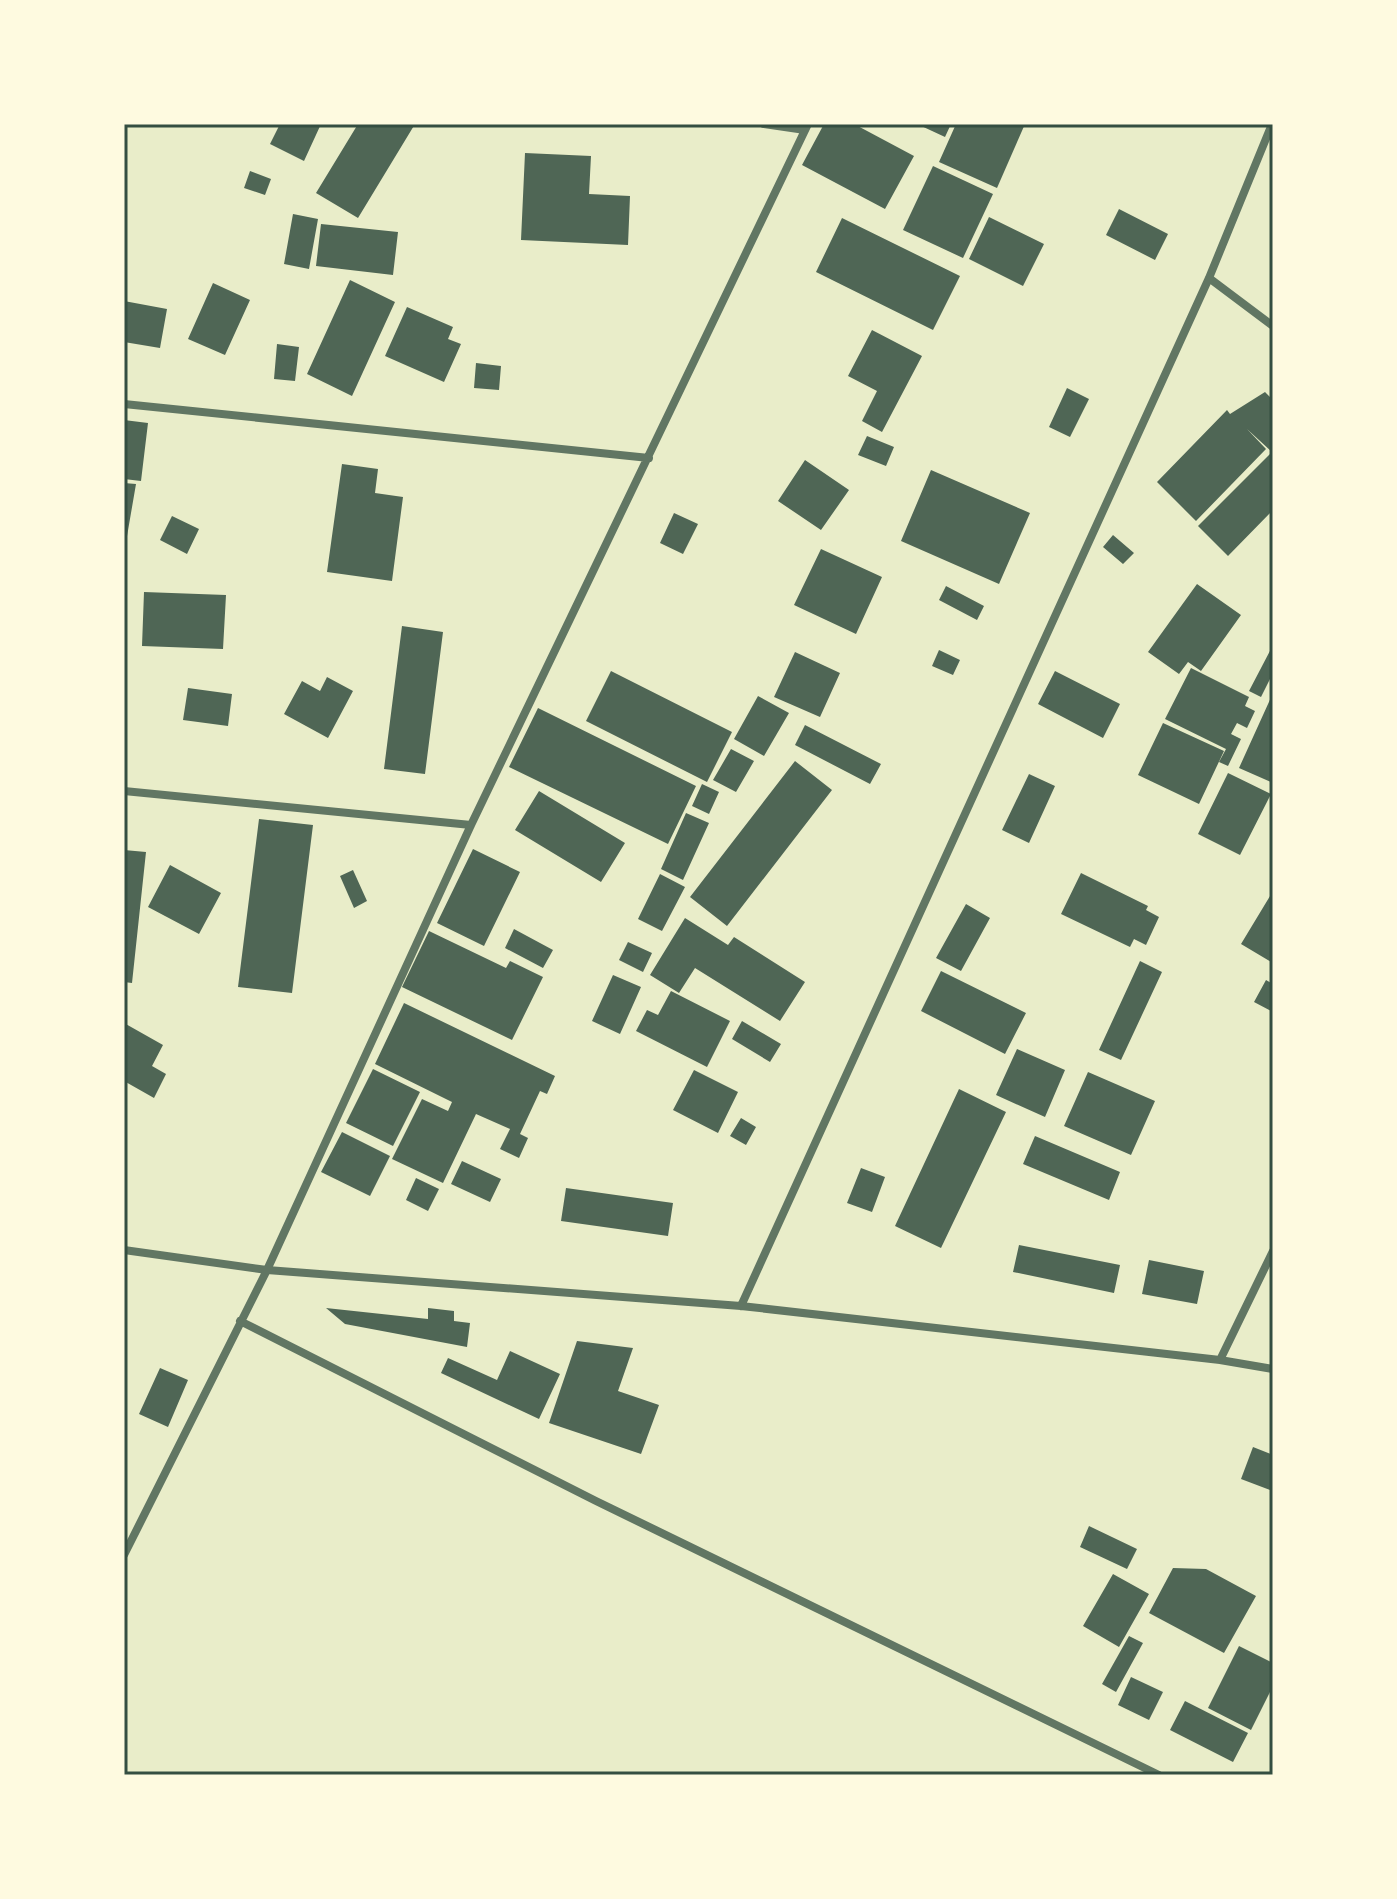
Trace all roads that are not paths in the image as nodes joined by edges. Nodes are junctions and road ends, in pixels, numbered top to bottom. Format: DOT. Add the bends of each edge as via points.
graph roads {
  1 [pos="764,124"];
  2 [pos="1272,124"];
  3 [pos="807,127"];
  4 [pos="1209,278"];
  5 [pos="1273,326"];
  6 [pos="124,404"];
  7 [pos="649,458"];
  8 [pos="124,791"];
  9 [pos="471,825"];
  10 [pos="124,1250"];
  11 [pos="1273,1251"];
  12 [pos="267,1270"];
  13 [pos="741,1306"];
  14 [pos="240,1321"];
  15 [pos="1220,1360"];
  16 [pos="1273,1369"];
  17 [pos="124,1555"];
  18 [pos="1159,1775"];
  1 -- 3 [label="street"];
  2 -- 4 [label="street"];
  3 -- 7 [label="street"];
  4 -- 5 [label="street"];
  4 -- 13 [label="street"];
  6 -- 7 [label="street"];
  7 -- 9 [label="street"];
  8 -- 9 [label="street"];
  9 -- 12 [label="street"];
  10 -- 12 [label="street"];
  11 -- 15 [label="street"];
  12 -- 13 [label="street"];
  12 -- 14 [label="street"];
  13 -- 15 [label="street"];
  14 -- 17 [label="street"];
  14 -- 18 [label="street"];
  15 -- 16 [label="street"];
}
